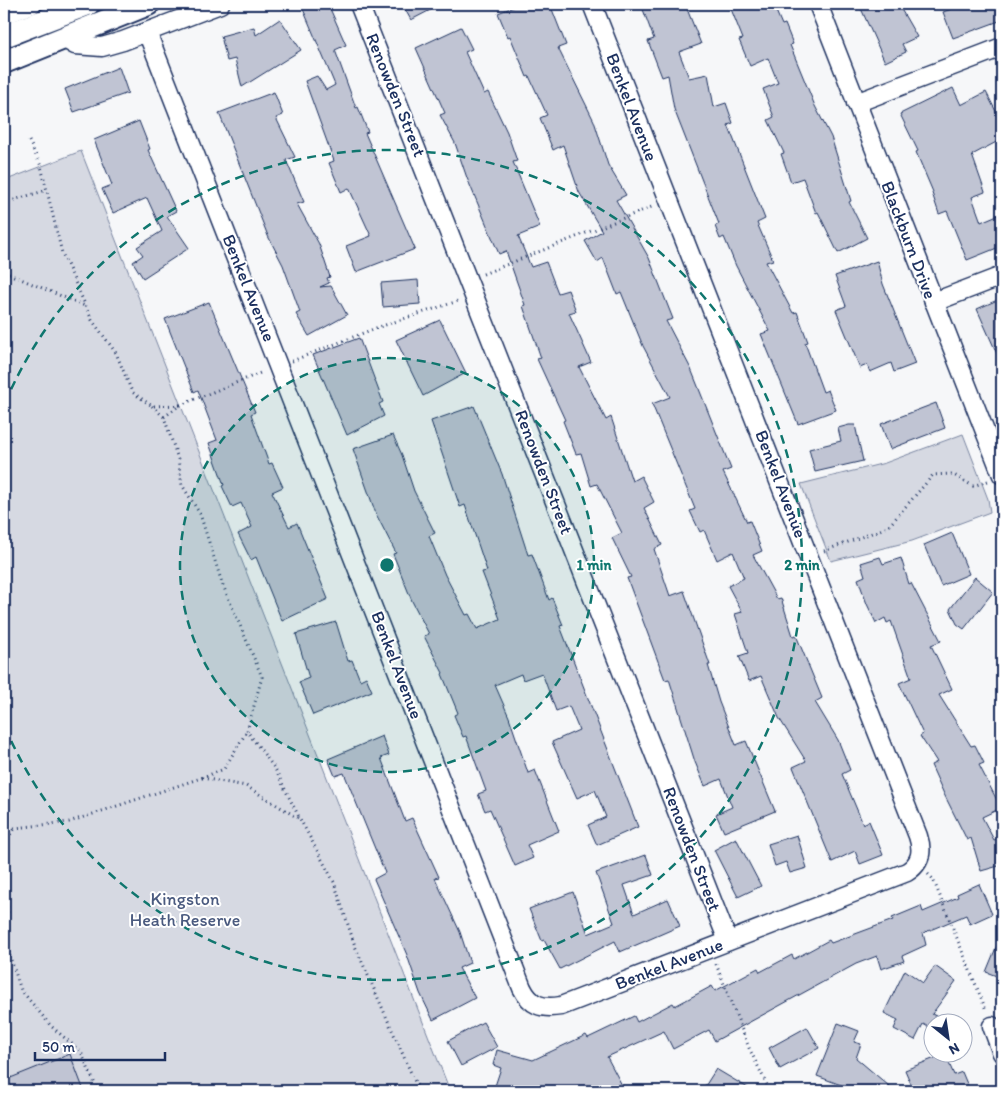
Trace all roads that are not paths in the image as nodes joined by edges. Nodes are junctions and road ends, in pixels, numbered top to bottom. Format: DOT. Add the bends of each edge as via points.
graph roads {
  1 [pos="32,4"];
  2 [pos="88,4"];
  3 [pos="148,4"];
  4 [pos="220,4"];
  5 [pos="360,4"];
  6 [pos="592,4"];
  7 [pos="818,4"];
  8 [pos="4,15"];
  9 [pos="147,32"];
  10 [pos="4,36"];
  11 [pos="62,37"];
  12 [pos="1002,47"];
  13 [pos="4,62"];
  14 [pos="856,103"];
  15 [pos="1002,276"];
  16 [pos="934,302"];
  17 [pos="999,476"];
  18 [pos="728,941"];
  19 [pos="992,1026"];
  20 [pos="1002,1053"];
  1 -- 8 [label="street"];
  2 -- 10 [label="main road"];
  3 -- 11 [label="main road"];
  4 -- 9 [label="street"];
  5 -- 18 [label="street, Renowden Street"];
  6 -- 18 [label="street, Benkel Avenue" via="921,850 918,862 907,872"];
  7 -- 14 [label="street, Blackburn Drive"];
  9 -- 11 [label="street" via="102,46 75,45"];
  9 -- 18 [label="street, Benkel Avenue" via="526,995 538,1006 560,1006"];
  11 -- 13 [label="main road"];
  12 -- 14 [label="street"];
  14 -- 16 [label="street, Blackburn Drive"];
  15 -- 16 [label="street"];
  16 -- 17 [label="street, Blackburn Drive"];
  19 -- 20 [label="street"];
}
